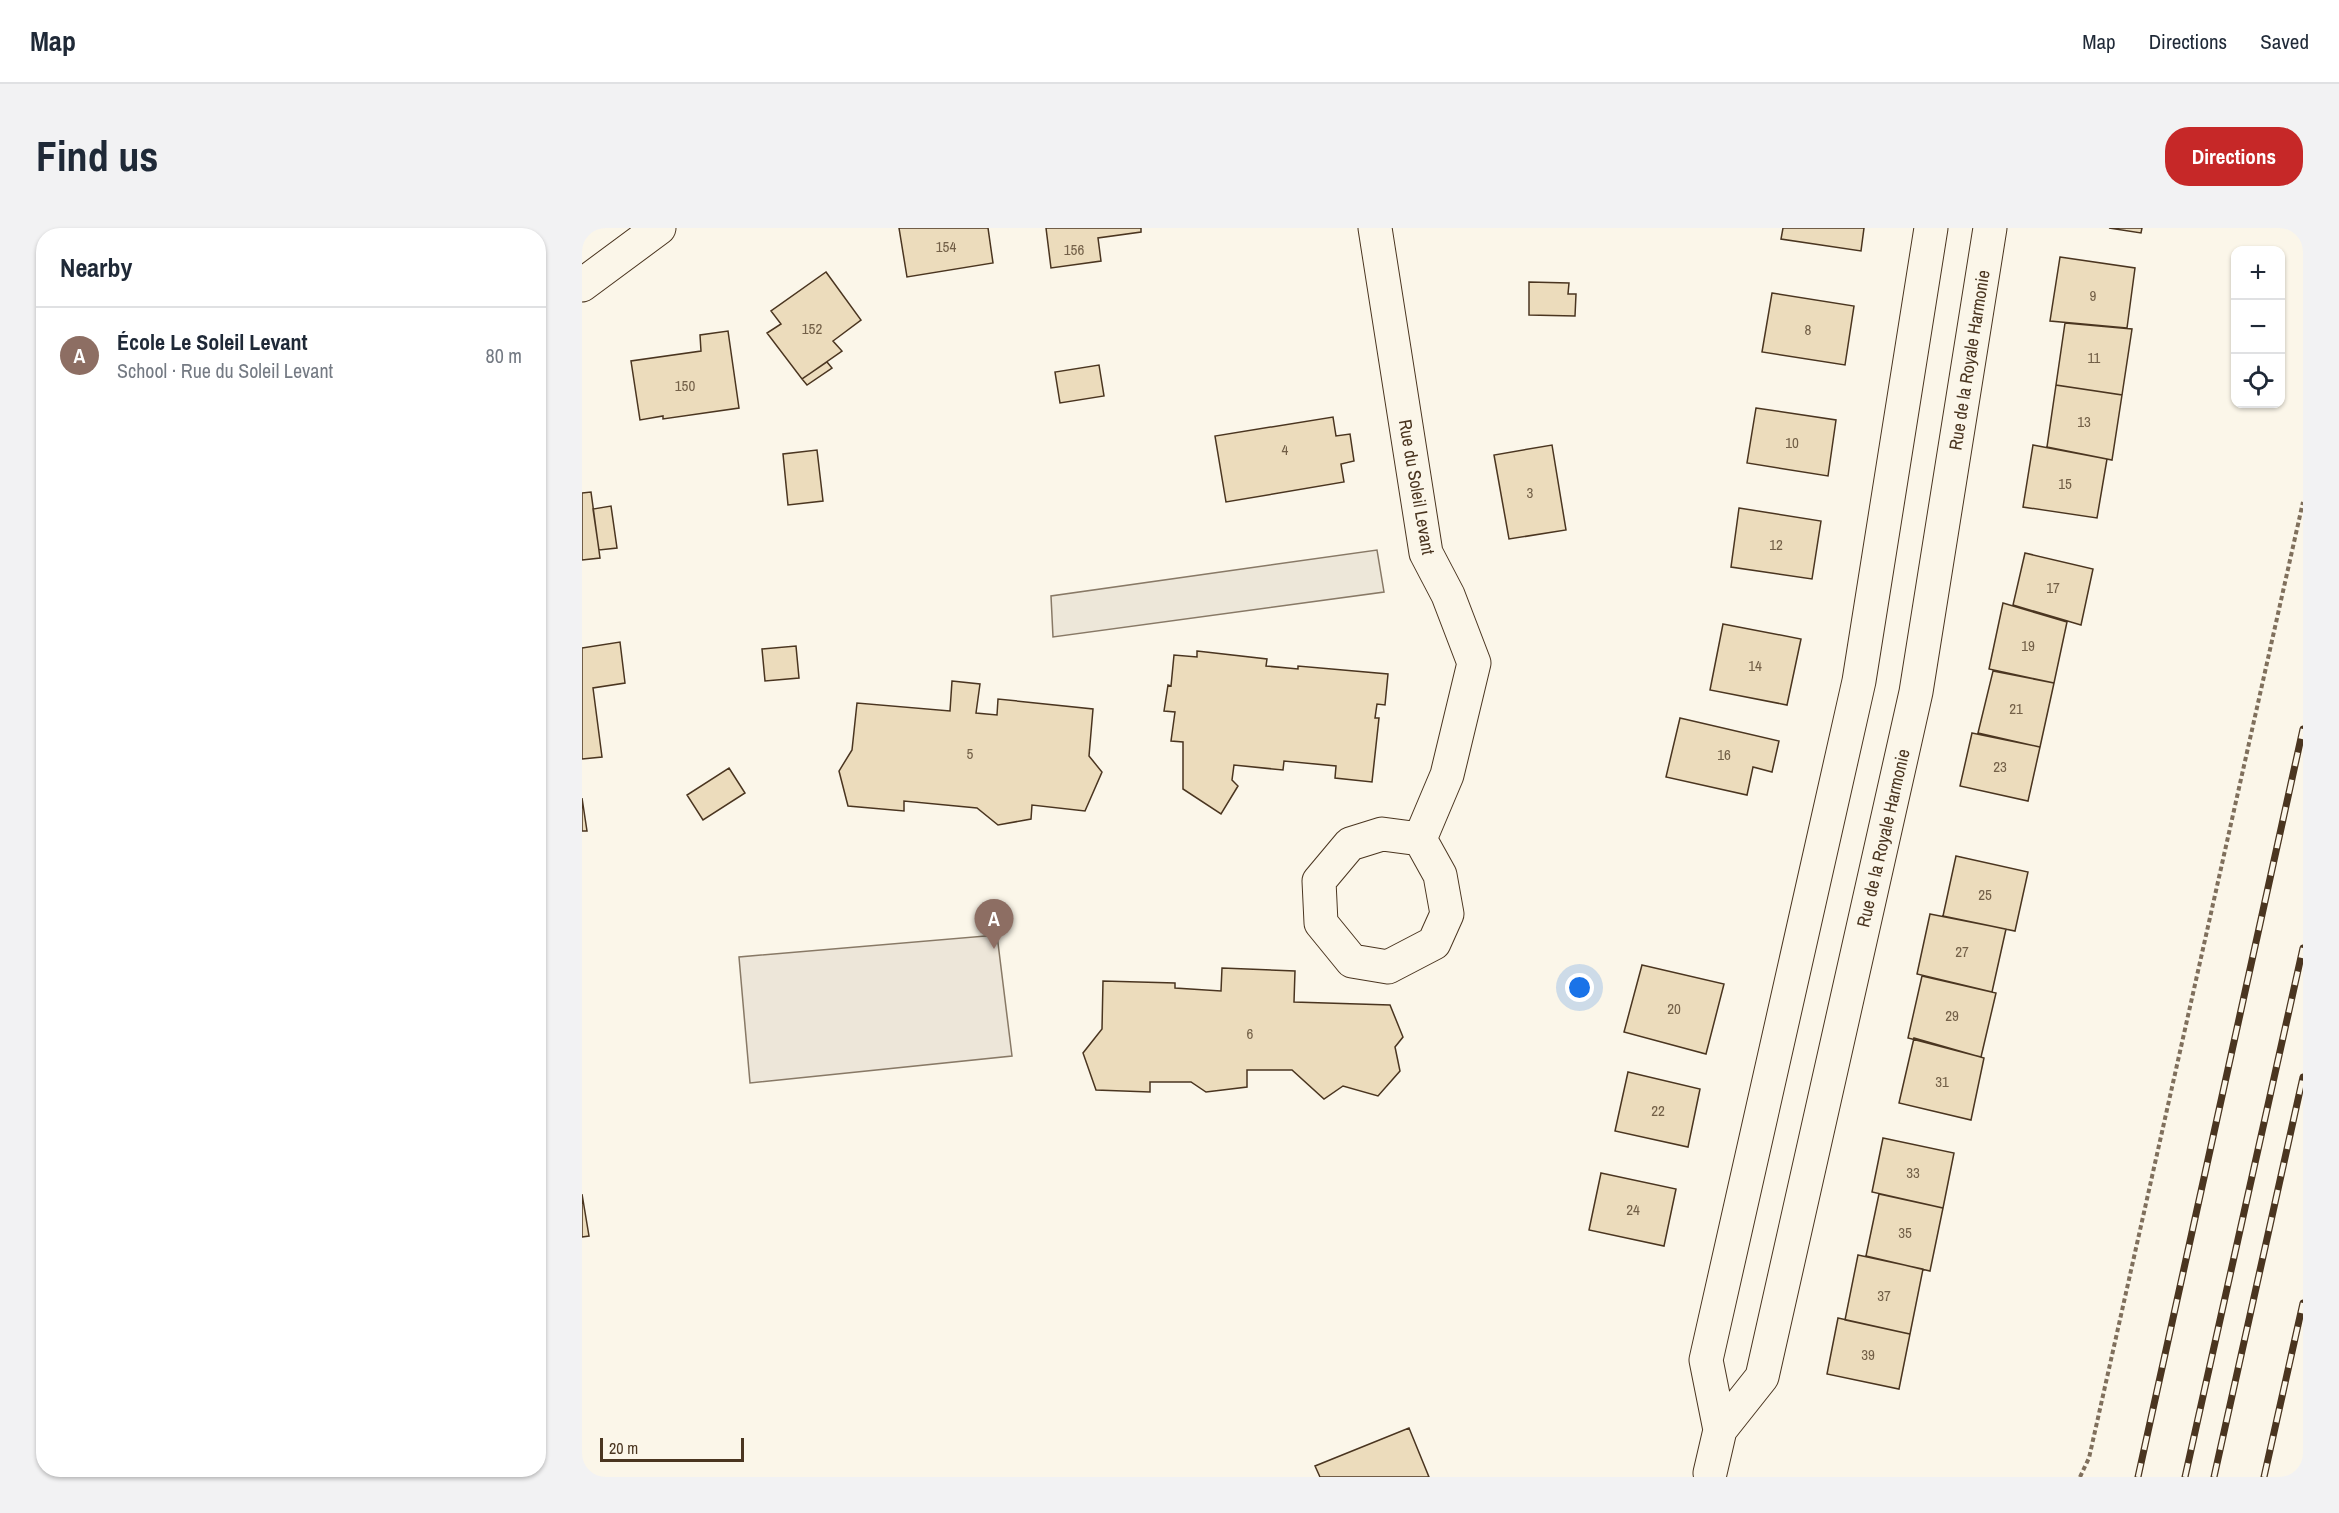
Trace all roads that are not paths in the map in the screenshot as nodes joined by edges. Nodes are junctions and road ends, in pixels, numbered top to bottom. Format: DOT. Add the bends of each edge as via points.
graph roads {
  1 [pos="659,228"];
  2 [pos="1375,228"];
  3 [pos="1931,228"];
  4 [pos="1990,228"];
  5 [pos="582,285"];
  6 [pos="1420,839"];
  7 [pos="1720,1430"];
  8 [pos="1708,1476"];
  1 -- 5 [label="street"];
  2 -- 6 [label="street, Rue du Soleil Levant" via="1426,553 1449,595 1474,663 1447,775"];
  3 -- 7 [label="street, Rue de la Royale Harmonie" via="1859,681 1706,1360"];
  4 -- 7 [label="street, Rue de la Royale Harmonie" via="1916,692 1765,1365 1762,1377"];
  7 -- 8 [label="street, Rue de la Royale Harmonie"];
}
